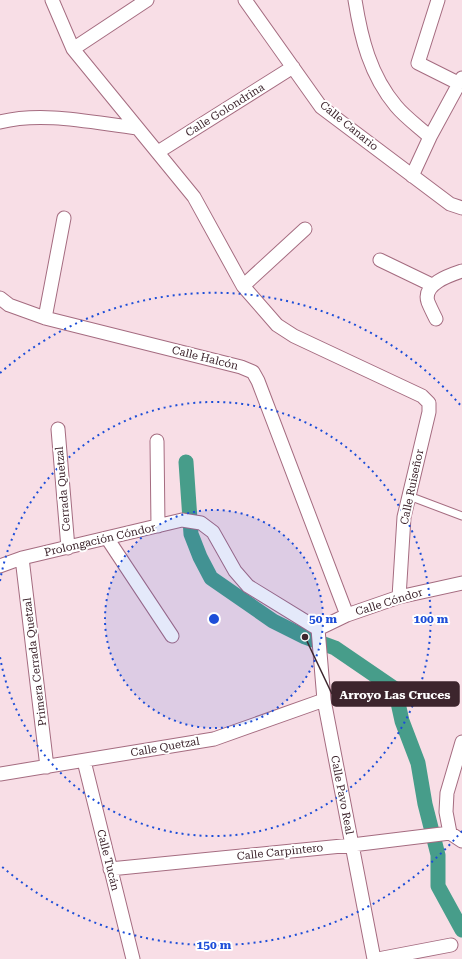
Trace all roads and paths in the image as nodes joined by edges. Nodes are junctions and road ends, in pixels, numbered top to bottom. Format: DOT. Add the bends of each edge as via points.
graph roads {
  1 [pos="52,0"];
  2 [pos="147,0"];
  3 [pos="246,0"];
  4 [pos="355,0"];
  5 [pos="438,0"];
  6 [pos="73,50"];
  7 [pos="293,68"];
  8 [pos="460,80"];
  9 [pos="0,122"];
  10 [pos="138,128"];
  11 [pos="430,137"];
  12 [pos="158,152"];
  13 [pos="412,176"];
  14 [pos="462,208"];
  15 [pos="64,218"];
  16 [pos="305,229"];
  17 [pos="380,260"];
  18 [pos="462,271"];
  19 [pos="432,285"];
  20 [pos="243,286"];
  21 [pos="0,298"];
  22 [pos="45,318"];
  23 [pos="436,319"];
  24 [pos="58,430"];
  25 [pos="157,441"];
  26 [pos="409,496"];
  27 [pos="462,516"];
  28 [pos="158,526"];
  29 [pos="107,538"];
  30 [pos="68,548"];
  31 [pos="22,558"];
  32 [pos="0,566"];
  33 [pos="462,583"];
  34 [pos="399,597"];
  35 [pos="347,615"];
  36 [pos="318,633"];
  37 [pos="172,636"];
  38 [pos="324,700"];
  39 [pos="462,742"];
  40 [pos="84,761"];
  41 [pos="47,767"];
  42 [pos="0,774"];
  43 [pos="450,833"];
  44 [pos="462,841"];
  45 [pos="352,845"];
  46 [pos="110,869"];
  47 [pos="451,944"];
  48 [pos="132,959"];
  49 [pos="374,959"];
  50 [pos="378,959"];
  1 -- 6 [label="street"];
  2 -- 6 [label="street"];
  3 -- 7 [label="street, Calle Canario"];
  4 -- 11 [label="street" via="360,34 376,77 396,106"];
  5 -- 8 [label="street" via="418,63"];
  6 -- 10 [label="street"];
  7 -- 12 [label="street, Calle Golondrina"];
  7 -- 13 [label="street, Calle Canario" via="321,107"];
  8 -- 11 [label="street"];
  9 -- 10 [label="street" via="17,117 44,117"];
  10 -- 12 [label="street"];
  11 -- 13 [label="street"];
  12 -- 20 [label="street" via="194,197"];
  13 -- 14 [label="street, Calle Canario" via="450,204"];
  15 -- 22 [label="street"];
  16 -- 20 [label="street"];
  17 -- 19 [label="street"];
  18 -- 19 [label="street"];
  19 -- 23 [label="street" via="427,300"];
  20 -- 26 [label="street, Calle Ruiseñor" via="276,325 294,336 422,396 429,403"];
  21 -- 22 [label="street, Calle Halcón" via="9,305"];
  22 -- 35 [label="street, Calle Halcón" via="253,372"];
  24 -- 30 [label="street, Cerrada Quetzal"];
  25 -- 28 [label="street"];
  26 -- 27 [label="lane"];
  26 -- 34 [label="street, Calle Ruiseñor" via="404,517"];
  28 -- 29 [label="street, Prolongación Cóndor"];
  28 -- 36 [label="street, Prolongación Cóndor" via="182,520 201,523 213,532 235,571 248,586"];
  29 -- 30 [label="street, Prolongación Cóndor"];
  29 -- 37 [label="street"];
  30 -- 31 [label="street, Prolongación Cóndor"];
  31 -- 32 [label="street, Prolongación Cóndor"];
  31 -- 41 [label="street, Primera Cerrada Quetzal"];
  33 -- 34 [label="street, Calle Cóndor"];
  34 -- 35 [label="street, Calle Cóndor"];
  35 -- 36 [label="street, Calle Cóndor"];
  36 -- 38 [label="street, Calle Pavo Real"];
  38 -- 40 [label="street, Calle Quetzal" via="214,739"];
  38 -- 45 [label="street, Calle Pavo Real"];
  39 -- 43 [label="street" via="447,793 446,812"];
  40 -- 41 [label="street, Calle Quetzal"];
  40 -- 46 [label="street, Calle Tucán"];
  41 -- 42 [label="street, Calle Quetzal"];
  43 -- 44 [label="street"];
  43 -- 45 [label="street, Calle Carpintero"];
  45 -- 46 [label="street, Calle Carpintero"];
  45 -- 49 [label="street, Calle Pavo Real"];
  46 -- 48 [label="street, Calle Tucán"];
  47 -- 50 [label="street"];
}
